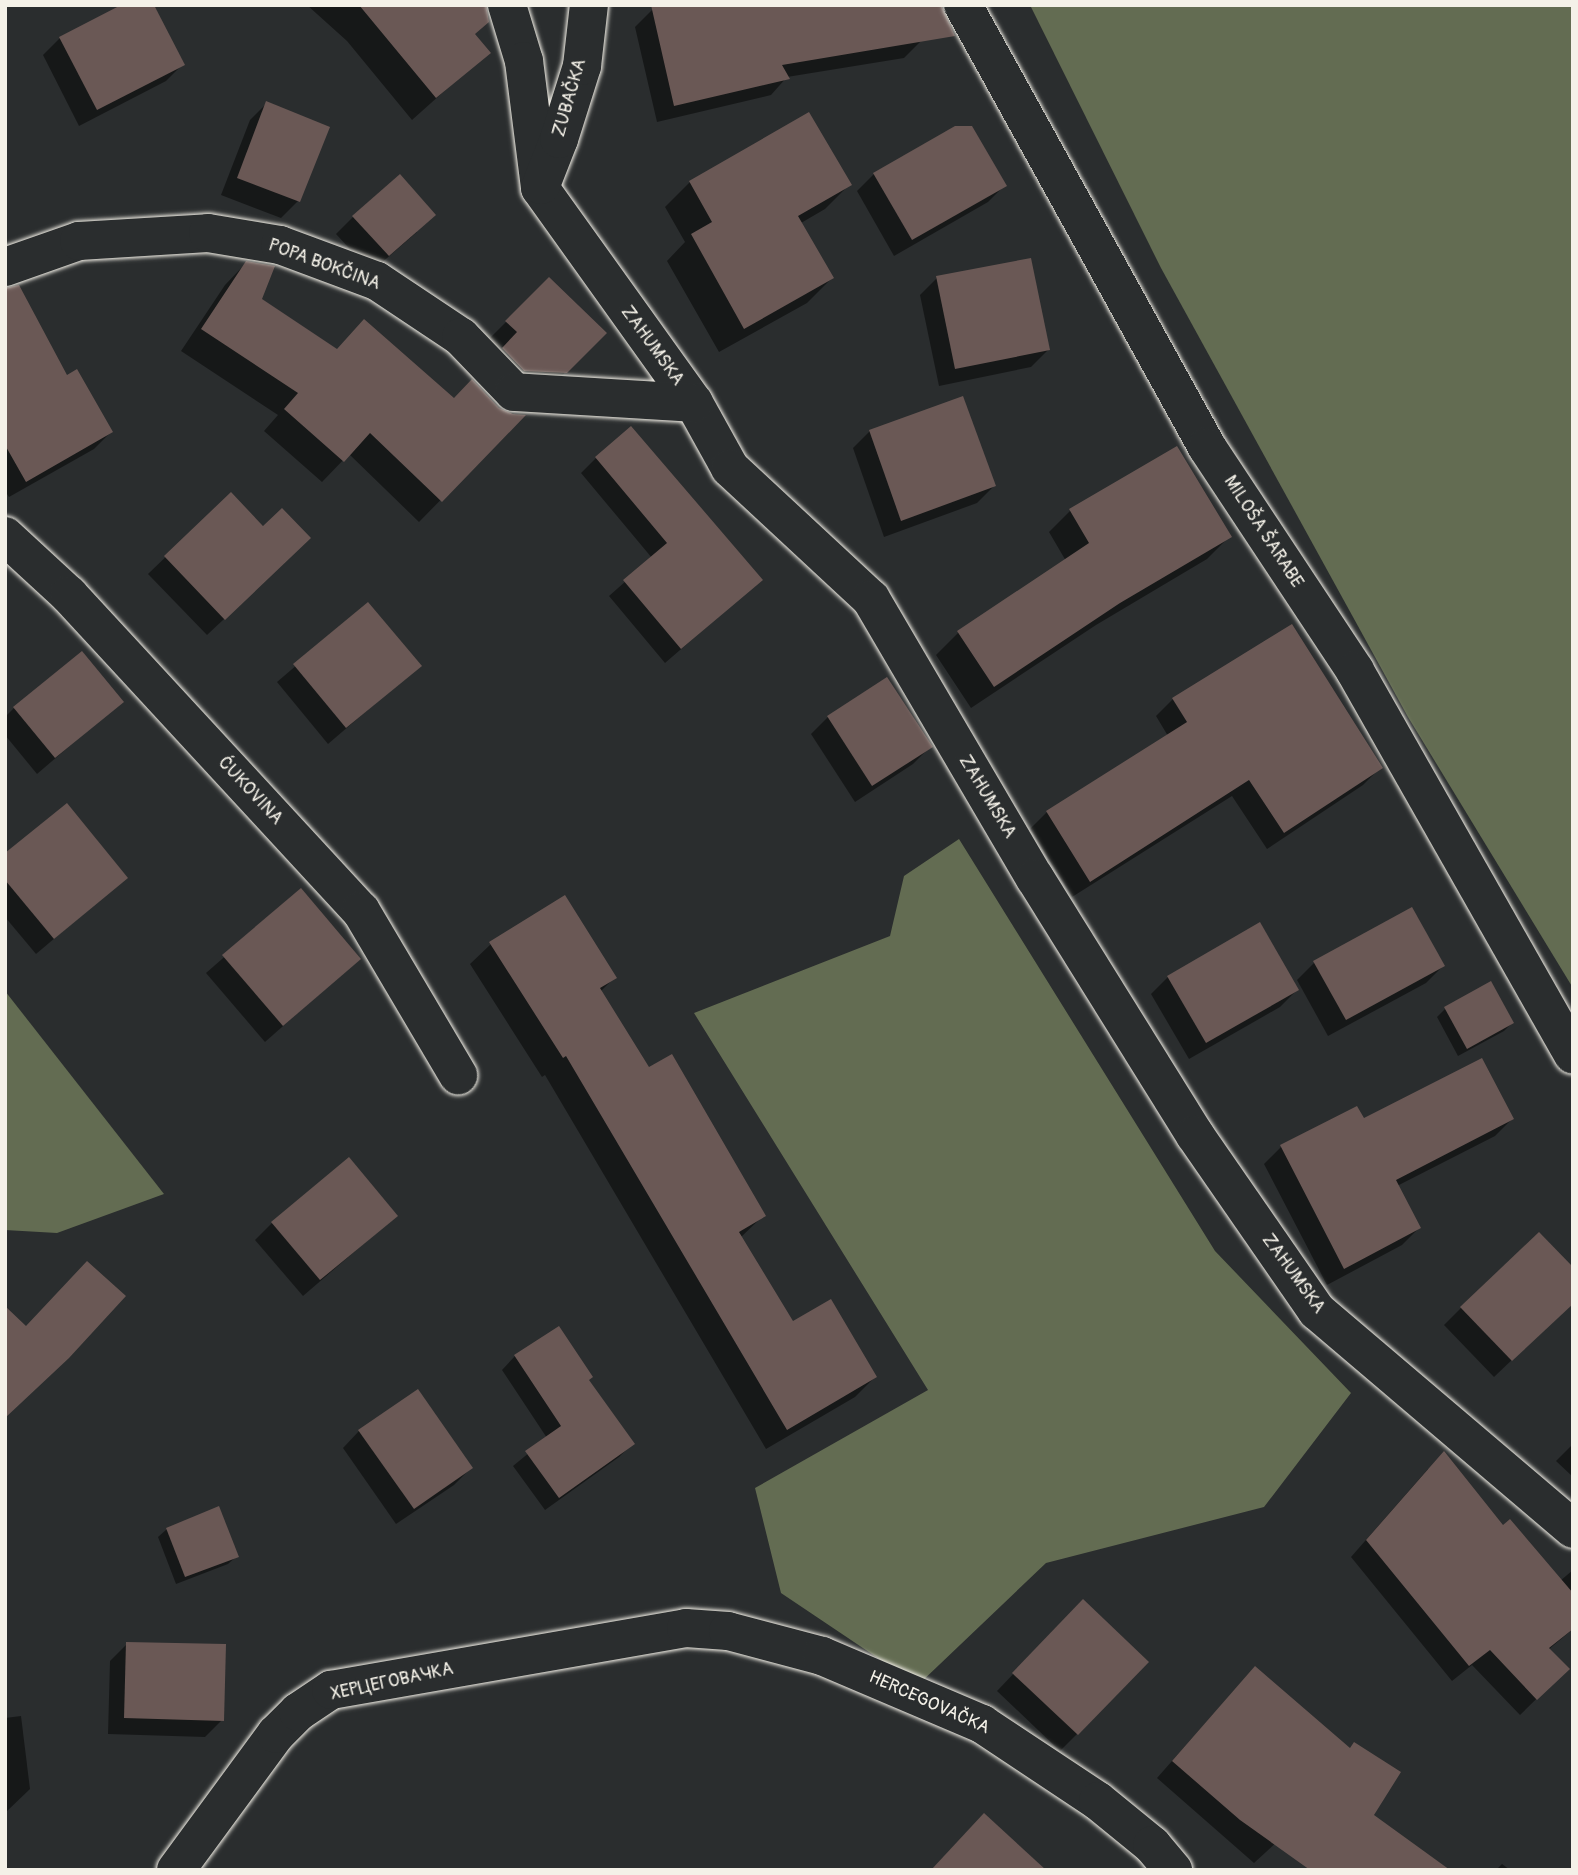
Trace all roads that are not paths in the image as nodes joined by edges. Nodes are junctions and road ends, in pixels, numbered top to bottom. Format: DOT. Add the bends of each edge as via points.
graph roads {
  1 [pos="507,5"];
  2 [pos="589,5"];
  3 [pos="963,5"];
  4 [pos="540,188"];
  5 [pos="5,267"];
  6 [pos="694,403"];
  7 [pos="5,536"];
  8 [pos="1573,1054"];
  9 [pos="458,1075"];
  10 [pos="1573,1529"];
  11 [pos="686,1628"];
  12 [pos="176,1870"];
  13 [pos="1173,1870"];
  1 -- 4 [label="street, ZAHUMSKA" via="524,61"];
  2 -- 4 [label="street, ZUBAČKA" via="582,66"];
  3 -- 8 [label="street, MILOŠA ŠARABE" via="1207,447 1355,671"];
  4 -- 6 [label="street, ZAHUMSKA"];
  5 -- 6 [label="street, POPA BOKČINA" via="79,242 208,233 280,245 377,281 461,337 514,392"];
  6 -- 10 [label="street, ZAHUMSKA" via="730,468 871,599 1035,878 1195,1135 1317,1311"];
  7 -- 9 [label="street, ĆUKOVINA" via="69,595 361,911"];
  11 -- 12 [label="street, ХЕРЦЕГОВАЧКА" via="331,1690 276,1734"];
  11 -- 13 [label="street, HERCEGOVAČKA" via="727,1631 822,1656 982,1724 1098,1801 1152,1845"];
}
